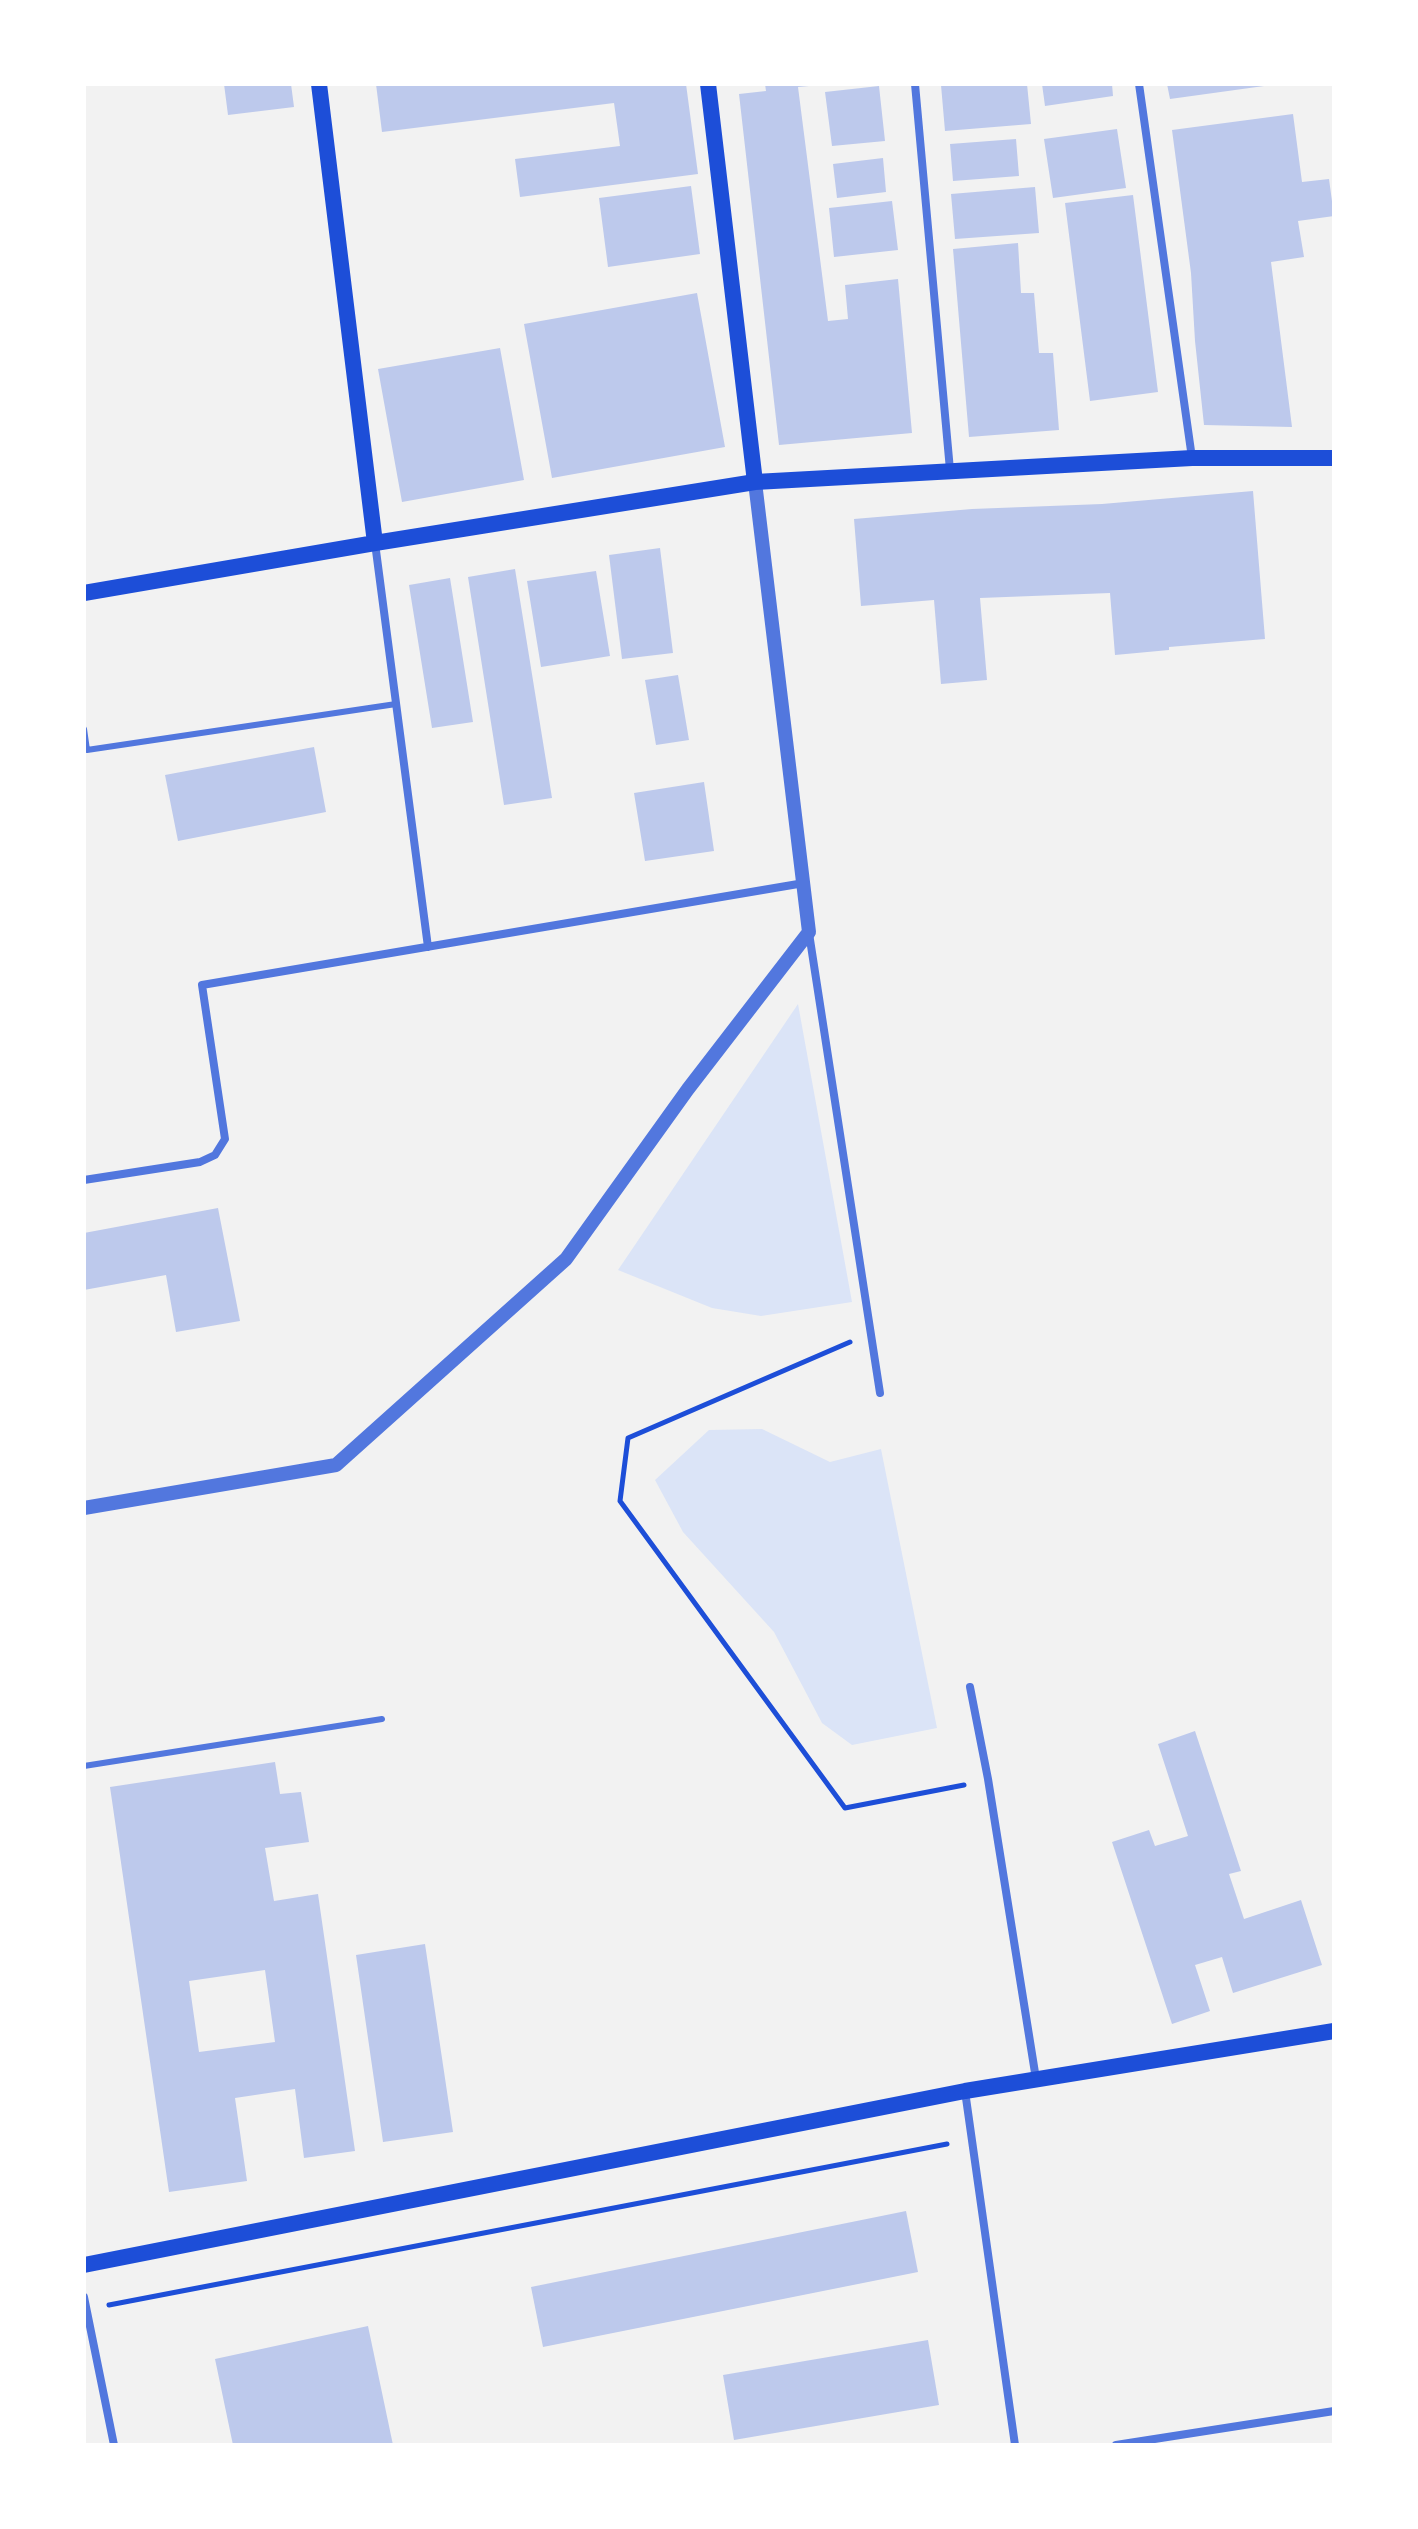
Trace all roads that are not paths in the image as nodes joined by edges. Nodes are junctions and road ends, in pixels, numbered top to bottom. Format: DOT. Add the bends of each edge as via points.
graph roads {
  1 [pos="319,84"];
  2 [pos="708,84"];
  3 [pos="915,84"];
  4 [pos="1139,84"];
  5 [pos="1192,458"];
  6 [pos="1334,458"];
  7 [pos="950,470"];
  8 [pos="755,482"];
  9 [pos="375,543"];
  10 [pos="84,593"];
  11 [pos="396,704"];
  12 [pos="84,729"];
  13 [pos="804,883"];
  14 [pos="809,932"];
  15 [pos="428,947"];
  16 [pos="84,1180"];
  17 [pos="880,1393"];
  18 [pos="84,1508"];
  19 [pos="970,1687"];
  20 [pos="382,1719"];
  21 [pos="84,1766"];
  22 [pos="1334,2031"];
  23 [pos="1036,2079"];
  24 [pos="965,2091"];
  25 [pos="84,2265"];
  26 [pos="84,2297"];
  27 [pos="1334,2411"];
  28 [pos="114,2445"];
  29 [pos="1015,2445"];
  30 [pos="1116,2445"];
  1 -- 9 [label="main road"];
  2 -- 8 [label="main road"];
  3 -- 7 [label="street"];
  4 -- 5 [label="street"];
  5 -- 6 [label="main road"];
  5 -- 7 [label="main road"];
  7 -- 8 [label="main road"];
  8 -- 9 [label="main road"];
  8 -- 13 [label="street"];
  9 -- 10 [label="main road"];
  9 -- 11 [label="street"];
  11 -- 12 [label="lane" via="87,750"];
  11 -- 15 [label="street"];
  13 -- 14 [label="street"];
  13 -- 15 [label="street"];
  14 -- 17 [label="street"];
  14 -- 18 [label="street" via="566,1259 336,1465"];
  15 -- 16 [label="street" via="202,985 225,1139 215,1155 200,1162"];
  19 -- 23 [label="street"];
  20 -- 21 [label="lane"];
  22 -- 23 [label="main road"];
  23 -- 24 [label="main road"];
  24 -- 25 [label="main road"];
  24 -- 29 [label="street"];
  26 -- 28 [label="street"];
  27 -- 30 [label="street"];
}
